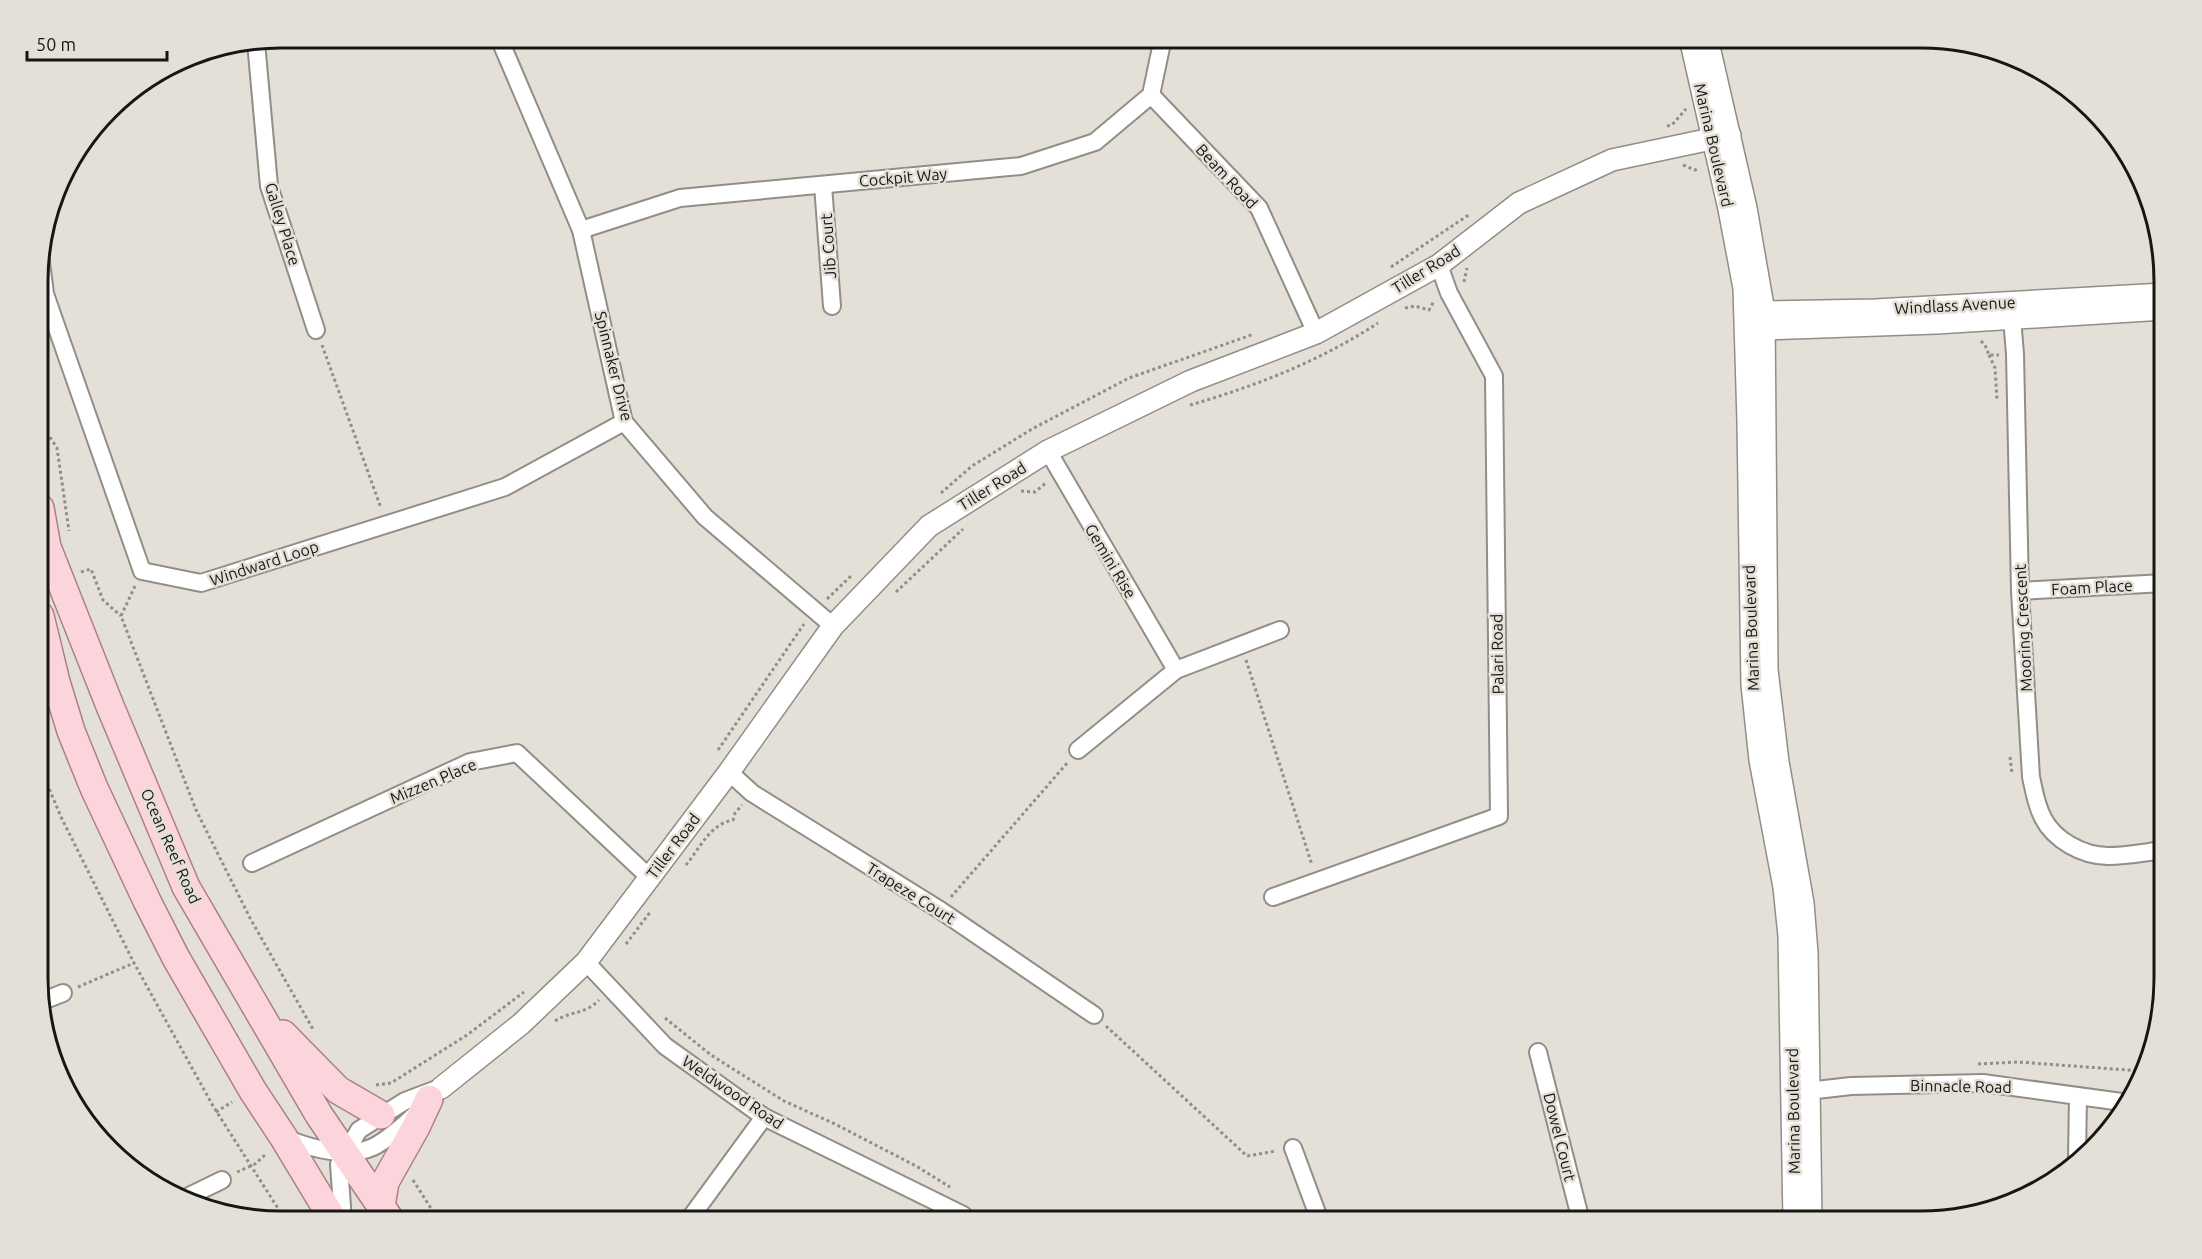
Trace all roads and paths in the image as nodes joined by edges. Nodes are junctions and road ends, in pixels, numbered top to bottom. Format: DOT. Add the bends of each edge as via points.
graph roads {
  1 [pos="503,48"];
  2 [pos="1161,48"];
  3 [pos="1693,48"];
  4 [pos="1708,48"];
  5 [pos="257,49"];
  6 [pos="1151,95"];
  7 [pos="1690,103"];
  8 [pos="1661,129"];
  9 [pos="1721,137"];
  10 [pos="823,185"];
  11 [pos="1475,210"];
  12 [pos="581,230"];
  13 [pos="1439,265"];
  14 [pos="1389,269"];
  15 [pos="2154,295"];
  16 [pos="48,303"];
  17 [pos="832,306"];
  18 [pos="2154,309"];
  19 [pos="2012,310"];
  20 [pos="1755,321"];
  21 [pos="316,330"];
  22 [pos="1257,332"];
  23 [pos="1316,333"];
  24 [pos="624,422"];
  25 [pos="48,434"];
  26 [pos="1048,451"];
  27 [pos="940,495"];
  28 [pos="387,524"];
  29 [pos="70,537"];
  30 [pos="48,550"];
  31 [pos="76,565"];
  32 [pos="91,569"];
  33 [pos="142,571"];
  34 [pos="856,571"];
  35 [pos="78,573"];
  36 [pos="2154,584"];
  37 [pos="2020,591"];
  38 [pos="814,612"];
  39 [pos="122,616"];
  40 [pos="833,626"];
  41 [pos="1280,630"];
  42 [pos="1242,646"];
  43 [pos="48,649"];
  44 [pos="1176,670"];
  45 [pos="1078,750"];
  46 [pos="712,759"];
  47 [pos="729,772"];
  48 [pos="48,786"];
  49 [pos="2154,851"];
  50 [pos="252,863"];
  51 [pos="649,878"];
  52 [pos="1317,881"];
  53 [pos="1273,897"];
  54 [pos="940,910"];
  55 [pos="586,962"];
  56 [pos="134,963"];
  57 [pos="530,987"];
  58 [pos="612,989"];
  59 [pos="63,993"];
  60 [pos="49,999"];
  61 [pos="255,1005"];
  62 [pos="1094,1015"];
  63 [pos="662,1016"];
  64 [pos="547,1026"];
  65 [pos="314,1031"];
  66 [pos="1538,1052"];
  67 [pos="2035,1063"];
  68 [pos="372,1086"];
  69 [pos="2037,1089"];
  70 [pos="1800,1092"];
  71 [pos="435,1094"];
  72 [pos="2078,1096"];
  73 [pos="2119,1102"];
  74 [pos="381,1115"];
  75 [pos="764,1117"];
  76 [pos="284,1138"];
  77 [pos="1293,1148"];
  78 [pos="2077,1151"];
  79 [pos="345,1152"];
  80 [pos="2059,1157"];
  81 [pos="250,1166"];
  82 [pos="2059,1166"];
  83 [pos="405,1172"];
  84 [pos="222,1180"];
  85 [pos="955,1190"];
  86 [pos="194,1194"];
  87 [pos="279,1211"];
  88 [pos="328,1211"];
  89 [pos="342,1211"];
  90 [pos="384,1211"];
  91 [pos="386,1211"];
  92 [pos="432,1211"];
  93 [pos="695,1211"];
  94 [pos="955,1211"];
  95 [pos="1316,1211"];
  96 [pos="1578,1211"];
  97 [pos="1794,1211"];
  98 [pos="1810,1211"];
  1 -- 12 [label="street, Spinnaker Drive"];
  2 -- 6 [label="street"];
  3 -- 9 [label="street, Marina Boulevard"];
  4 -- 9 [label="street, Marina Boulevard"];
  5 -- 21 [label="street, Galley Place" via="269,186"];
  6 -- 10 [label="street, Cockpit Way" via="1095,142 1022,166"];
  6 -- 23 [label="street, Beam Road" via="1259,208"];
  7 -- 8 [label="path" via="1672,125"];
  9 -- 13 [label="street, Tiller Road" via="1612,160 1519,203"];
  9 -- 20 [label="street, Marina Boulevard" via="1746,208"];
  10 -- 12 [label="street, Cockpit Way" via="680,198"];
  10 -- 17 [label="street, Jib Court"];
  11 -- 14 [label="path"];
  12 -- 24 [label="street, Spinnaker Drive"];
  13 -- 23 [label="street, Tiller Road"];
  13 -- 52 [label="street, Palari Road" via="1449,293 1494,375 1499,816"];
  15 -- 19 [label="street, Windlass Avenue"];
  16 -- 33 [label="street"];
  18 -- 19 [label="street, Windlass Avenue"];
  19 -- 20 [label="street, Windlass Avenue" via="1875,310"];
  19 -- 37 [label="street, Mooring Crescent"];
  20 -- 70 [label="street, Marina Boulevard" via="1767,670 1778,762 1803,903 1807,953"];
  21 -- 28 [label="path"];
  22 -- 27 [label="path" via="1130,378 1032,429 972,466"];
  23 -- 26 [label="street, Tiller Road" via="1191,381"];
  24 -- 28 [label="street, Windward Loop" via="505,487"];
  24 -- 38 [label="street, Spinnaker Drive" via="705,517"];
  25 -- 29 [label="path" via="57,448"];
  26 -- 40 [label="street, Tiller Road" via="929,526"];
  26 -- 44 [label="street, Gemini Rise"];
  28 -- 33 [label="street, Windward Loop" via="201,583"];
  30 -- 61 [label="main road, Ocean Reef Road" via="186,887"];
  31 -- 35 [label="path"];
  32 -- 39 [label="path" via="103,600"];
  33 -- 39 [label="path"];
  34 -- 38 [label="path"];
  36 -- 37 [label="street, Foam Place"];
  37 -- 49 [label="street, Mooring Crescent" via="2031,777 2043,818 2069,845 2089,853 2107,856"];
  38 -- 40 [label="street, Spinnaker Drive"];
  38 -- 46 [label="path"];
  39 -- 65 [label="path" via="196,810 250,918"];
  40 -- 47 [label="street, Tiller Road"];
  41 -- 42 [label="street"];
  42 -- 44 [label="street"];
  42 -- 52 [label="path"];
  43 -- 76 [label="main road" via="71,731 122,849 176,958 252,1091"];
  44 -- 45 [label="street"];
  45 -- 54 [label="path"];
  47 -- 51 [label="street, Tiller Road"];
  47 -- 54 [label="street, Trapeze Court" via="752,793"];
  48 -- 56 [label="path"];
  50 -- 51 [label="street, Mizzen Place" via="470,762 517,753"];
  51 -- 55 [label="street, Tiller Road"];
  52 -- 53 [label="street, Palari Road"];
  54 -- 62 [label="street, Trapeze Court"];
  55 -- 58 [label="street, Weldwood Road"];
  55 -- 71 [label="street, Tiller Road" via="521,1024"];
  56 -- 59 [label="path"];
  56 -- 81 [label="path"];
  57 -- 68 [label="path" via="467,1035 391,1083"];
  58 -- 64 [label="path" via="590,1009"];
  58 -- 75 [label="street, Weldwood Road" via="665,1046"];
  59 -- 60 [label="street"];
  61 -- 74 [label="main road" via="338,1090"];
  61 -- 79 [label="main road, Ocean Reef Road"];
  62 -- 77 [label="path" via="1247,1156"];
  63 -- 85 [label="path" via="711,1055 784,1101 916,1166"];
  66 -- 96 [label="street, Dowel Court"];
  67 -- 69 [label="path"];
  69 -- 70 [label="street, Binnacle Road" via="1963,1083 1851,1086"];
  69 -- 72 [label="street, Binnacle Road"];
  70 -- 97 [label="street, Marina Boulevard"];
  70 -- 98 [label="street, Marina Boulevard"];
  71 -- 74 [label="street, Tiller Road" via="405,1101"];
  71 -- 79 [label="street, Tiller Road" via="373,1147"];
  71 -- 83 [label="main road" via="416,1127"];
  72 -- 73 [label="street, Binnacle Road"];
  72 -- 78 [label="street"];
  74 -- 79 [label="street, Tiller Road" via="359,1130"];
  75 -- 93 [label="street"];
  75 -- 94 [label="street, Weldwood Road"];
  76 -- 79 [label="street, Tiller Road" via="310,1148"];
  76 -- 81 [label="path"];
  76 -- 88 [label="main road"];
  77 -- 95 [label="street"];
  79 -- 89 [label="street, Tiller Road" via="339,1164"];
  79 -- 90 [label="main road, Ocean Reef Road"];
  80 -- 82 [label="path"];
  81 -- 84 [label="path"];
  81 -- 87 [label="path"];
  83 -- 91 [label="main road" via="385,1182"];
  83 -- 92 [label="path"];
  84 -- 86 [label="street"];
}
